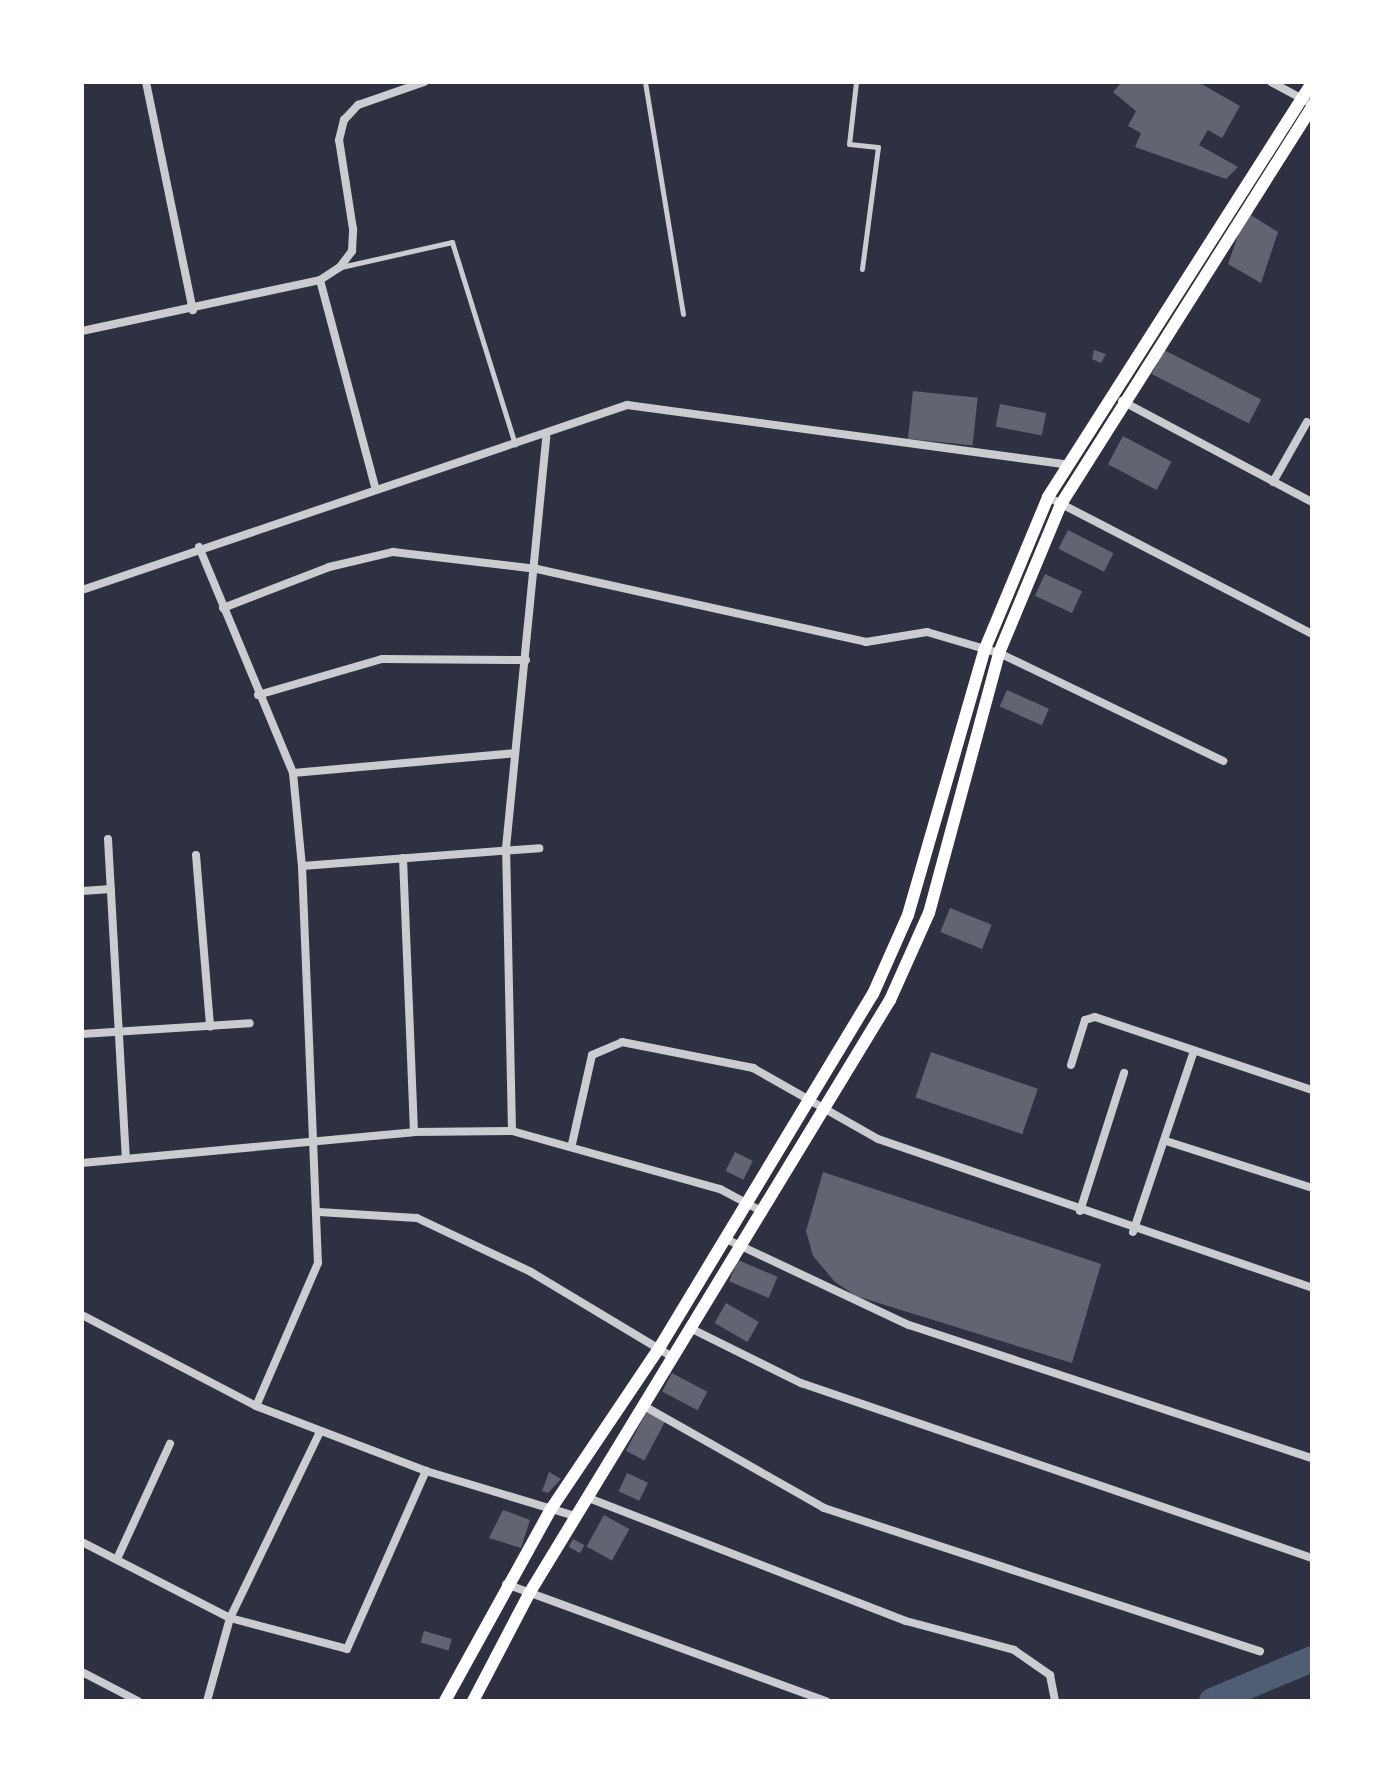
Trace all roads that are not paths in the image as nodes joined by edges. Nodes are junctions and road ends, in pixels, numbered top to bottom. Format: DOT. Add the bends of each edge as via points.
graph roads {
  1 [pos="146,82"];
  2 [pos="424,82"];
  3 [pos="645,82"];
  4 [pos="856,82"];
  5 [pos="1271,82"];
  6 [pos="1312,83"];
  7 [pos="1299,95"];
  8 [pos="1312,105"];
  9 [pos="340,267"];
  10 [pos="862,269"];
  11 [pos="320,280"];
  12 [pos="193,310"];
  13 [pos="683,314"];
  14 [pos="82,331"];
  15 [pos="1121,401"];
  16 [pos="1307,422"];
  17 [pos="546,437"];
  18 [pos="516,446"];
  19 [pos="1065,464"];
  20 [pos="1273,482"];
  21 [pos="375,487"];
  22 [pos="1048,497"];
  23 [pos="1312,502"];
  24 [pos="1061,504"];
  25 [pos="199,547"];
  26 [pos="537,569"];
  27 [pos="82,590"];
  28 [pos="223,608"];
  29 [pos="1312,634"];
  30 [pos="984,651"];
  31 [pos="999,653"];
  32 [pos="526,660"];
  33 [pos="258,695"];
  34 [pos="515,753"];
  35 [pos="1223,761"];
  36 [pos="293,773"];
  37 [pos="108,839"];
  38 [pos="506,848"];
  39 [pos="539,848"];
  40 [pos="196,855"];
  41 [pos="403,858"];
  42 [pos="302,866"];
  43 [pos="111,889"];
  44 [pos="82,891"];
  45 [pos="250,1023"];
  46 [pos="210,1026"];
  47 [pos="124,1031"];
  48 [pos="82,1034"];
  49 [pos="1194,1051"];
  50 [pos="1071,1065"];
  51 [pos="1124,1073"];
  52 [pos="1312,1090"];
  53 [pos="811,1095"];
  54 [pos="825,1110"];
  55 [pos="512,1131"];
  56 [pos="414,1132"];
  57 [pos="1166,1141"];
  58 [pos="311,1143"];
  59 [pos="572,1144"];
  60 [pos="126,1158"];
  61 [pos="82,1163"];
  62 [pos="1312,1188"];
  63 [pos="746,1202"];
  64 [pos="1080,1211"];
  65 [pos="319,1212"];
  66 [pos="763,1212"];
  67 [pos="1133,1232"];
  68 [pos="726,1239"];
  69 [pos="741,1247"];
  70 [pos="1312,1288"];
  71 [pos="82,1315"];
  72 [pos="692,1329"];
  73 [pos="658,1350"];
  74 [pos="674,1358"];
  75 [pos="256,1406"];
  76 [pos="644,1406"];
  77 [pos="320,1432"];
  78 [pos="170,1444"];
  79 [pos="1312,1458"];
  80 [pos="426,1471"];
  81 [pos="586,1497"];
  82 [pos="551,1509"];
  83 [pos="575,1516"];
  84 [pos="82,1542"];
  85 [pos="1312,1558"];
  86 [pos="117,1559"];
  87 [pos="506,1583"];
  88 [pos="530,1592"];
  89 [pos="230,1618"];
  90 [pos="1260,1651"];
  91 [pos="82,1672"];
  92 [pos="138,1701"];
  93 [pos="207,1701"];
  94 [pos="445,1701"];
  95 [pos="473,1701"];
  96 [pos="826,1701"];
  97 [pos="1055,1701"];
  1 -- 12 [label="street"];
  2 -- 9 [label="street" via="358,105 344,120 339,140 353,229 352,251"];
  3 -- 13 [label="lane"];
  4 -- 10 [label="lane" via="849,144 878,147"];
  5 -- 7 [label="street"];
  6 -- 7 [label="main road"];
  7 -- 8 [label="street"];
  7 -- 19 [label="main road"];
  8 -- 15 [label="main road"];
  9 -- 11 [label="street"];
  9 -- 18 [label="lane" via="452,242"];
  11 -- 12 [label="street"];
  11 -- 21 [label="street"];
  12 -- 14 [label="street"];
  15 -- 20 [label="street"];
  15 -- 24 [label="main road"];
  16 -- 20 [label="street"];
  17 -- 18 [label="street"];
  17 -- 19 [label="street" via="627,405"];
  17 -- 26 [label="street"];
  18 -- 21 [label="street"];
  19 -- 22 [label="main road"];
  20 -- 23 [label="street"];
  21 -- 25 [label="street"];
  22 -- 24 [label="street"];
  22 -- 30 [label="main road"];
  24 -- 29 [label="street"];
  24 -- 31 [label="main road"];
  25 -- 27 [label="street"];
  25 -- 28 [label="street"];
  26 -- 28 [label="street" via="393,552 329,567"];
  26 -- 30 [label="street" via="866,642 909,631"];
  26 -- 32 [label="street"];
  28 -- 33 [label="street"];
  30 -- 31 [label="street"];
  30 -- 53 [label="main road" via="908,915 873,994"];
  31 -- 35 [label="street"];
  31 -- 54 [label="main road" via="929,913 890,1000"];
  32 -- 33 [label="street" via="382,659"];
  32 -- 34 [label="street"];
  33 -- 36 [label="street"];
  34 -- 36 [label="street"];
  34 -- 38 [label="street"];
  36 -- 42 [label="street"];
  37 -- 43 [label="street"];
  38 -- 39 [label="street"];
  38 -- 41 [label="street"];
  38 -- 55 [label="street"];
  40 -- 46 [label="street"];
  41 -- 42 [label="street"];
  41 -- 56 [label="street"];
  42 -- 58 [label="street"];
  43 -- 44 [label="street"];
  43 -- 47 [label="street"];
  45 -- 46 [label="street"];
  46 -- 47 [label="street"];
  47 -- 48 [label="street"];
  47 -- 60 [label="street"];
  49 -- 50 [label="street" via="1089,1016"];
  49 -- 52 [label="street"];
  49 -- 57 [label="street"];
  51 -- 64 [label="street"];
  53 -- 54 [label="street"];
  53 -- 59 [label="street" via="753,1068 609,1042 592,1055"];
  53 -- 63 [label="main road"];
  54 -- 64 [label="street" via="878,1139"];
  54 -- 66 [label="main road"];
  55 -- 56 [label="street"];
  55 -- 59 [label="street"];
  56 -- 58 [label="street"];
  57 -- 62 [label="street"];
  57 -- 67 [label="street"];
  58 -- 60 [label="street"];
  58 -- 65 [label="street"];
  59 -- 63 [label="street"];
  60 -- 61 [label="street"];
  63 -- 66 [label="street"];
  63 -- 68 [label="main road"];
  64 -- 67 [label="street"];
  65 -- 73 [label="street" via="417,1218 531,1272"];
  65 -- 75 [label="street" via="312,1289"];
  66 -- 69 [label="main road"];
  67 -- 70 [label="street"];
  68 -- 69 [label="street"];
  68 -- 73 [label="main road"];
  69 -- 72 [label="main road"];
  69 -- 79 [label="street" via="909,1325"];
  71 -- 75 [label="street"];
  72 -- 74 [label="main road"];
  72 -- 85 [label="street" via="801,1383"];
  73 -- 74 [label="street"];
  73 -- 82 [label="main road"];
  74 -- 76 [label="main road"];
  75 -- 77 [label="street"];
  76 -- 81 [label="main road"];
  76 -- 90 [label="street" via="824,1508"];
  77 -- 80 [label="street"];
  77 -- 89 [label="street"];
  78 -- 86 [label="street"];
  80 -- 82 [label="street"];
  80 -- 89 [label="street" via="347,1649"];
  81 -- 83 [label="main road"];
  81 -- 97 [label="street" via="906,1621 1014,1650 1050,1675"];
  82 -- 83 [label="street"];
  82 -- 87 [label="main road"];
  83 -- 88 [label="main road"];
  84 -- 86 [label="street"];
  86 -- 89 [label="street"];
  87 -- 88 [label="street"];
  87 -- 94 [label="main road"];
  88 -- 95 [label="main road"];
  88 -- 96 [label="street"];
  89 -- 93 [label="street"];
  91 -- 92 [label="street"];
}
